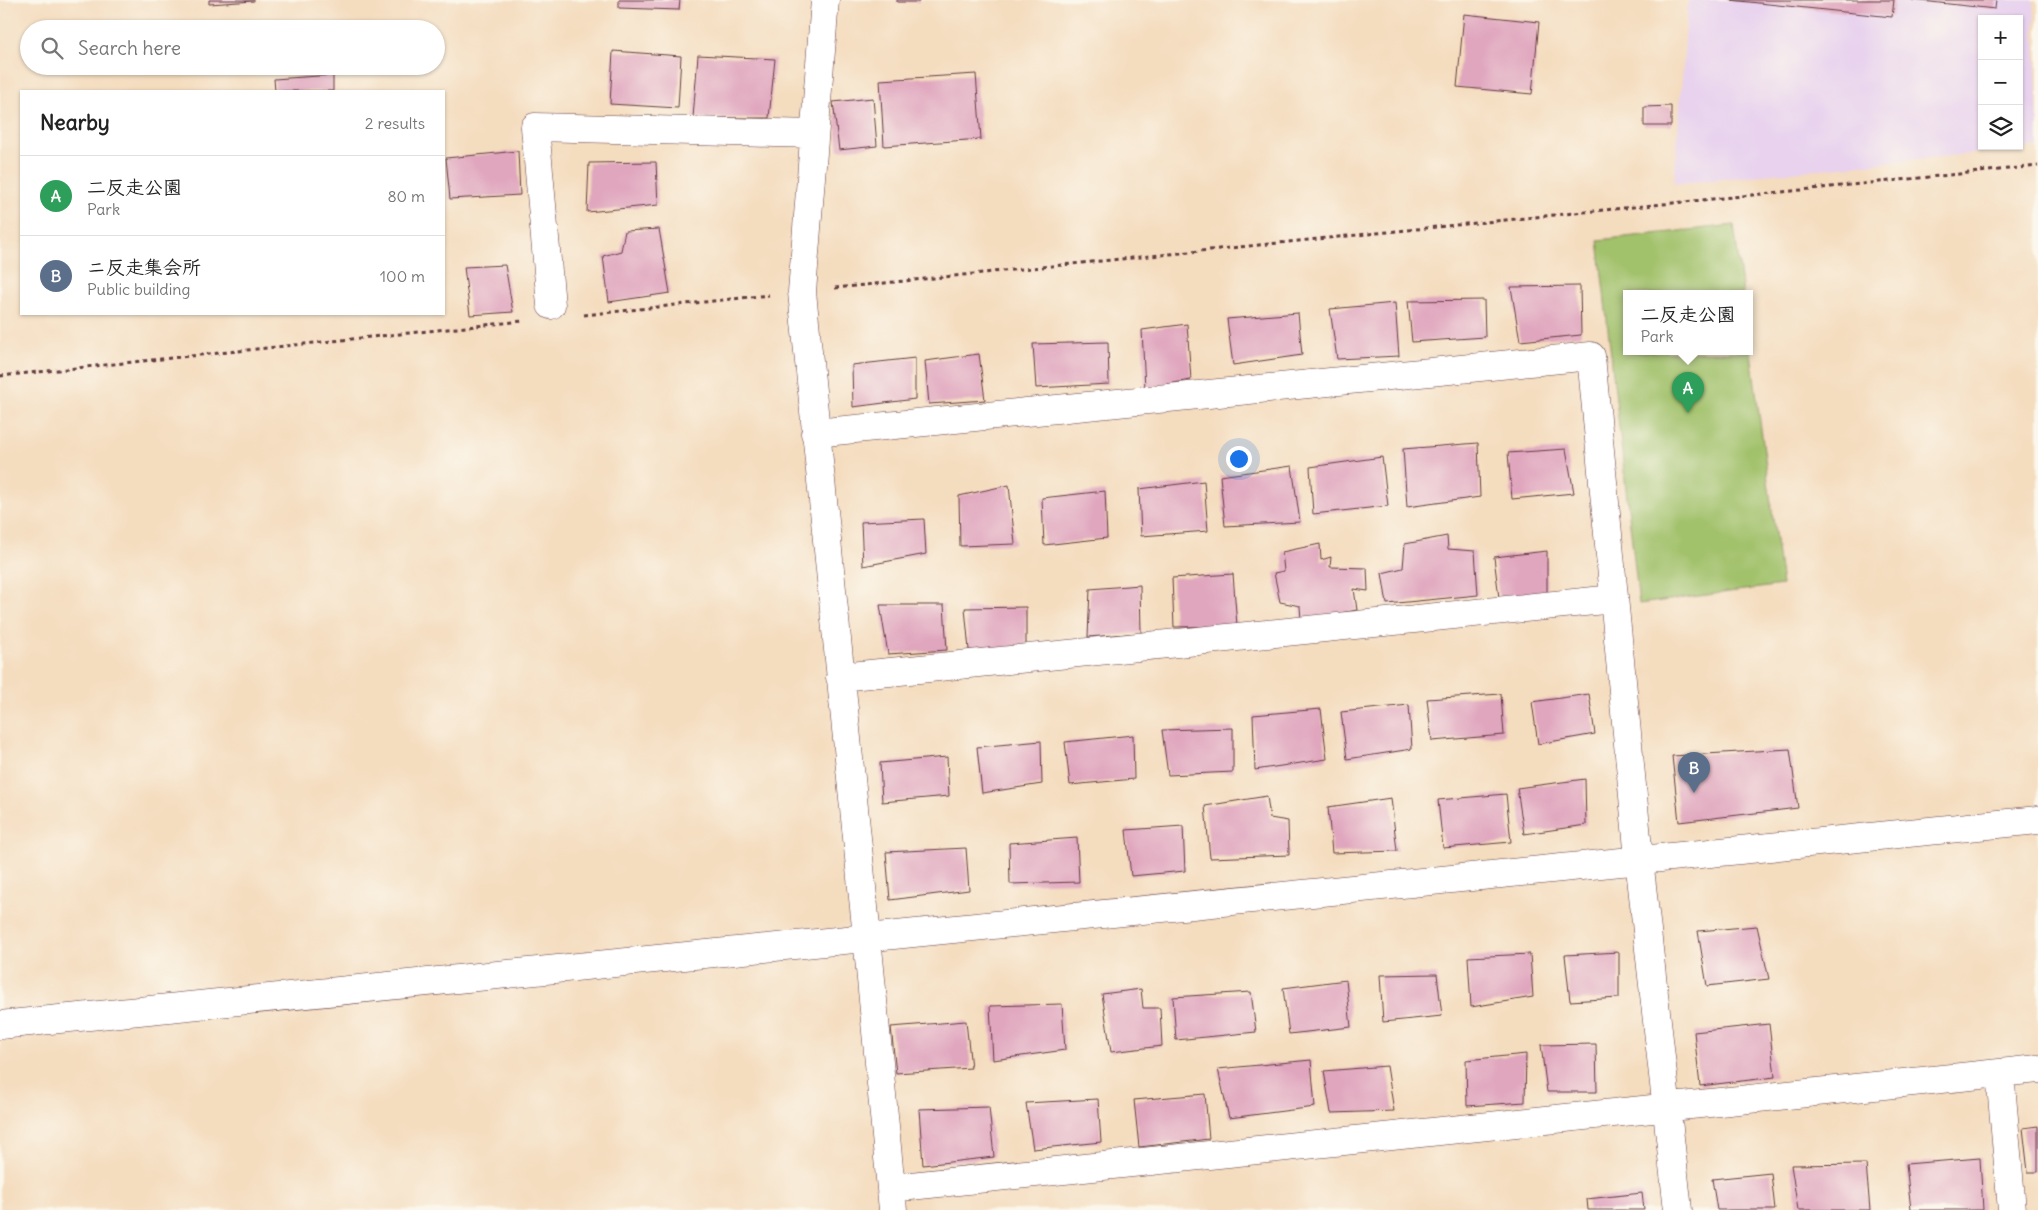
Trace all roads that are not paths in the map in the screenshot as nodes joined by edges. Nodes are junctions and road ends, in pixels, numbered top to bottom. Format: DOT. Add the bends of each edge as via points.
graph roads {
  1 [pos="825,0"];
  2 [pos="814,134"];
  3 [pos="563,310"];
  4 [pos="815,433"];
  5 [pos="1614,599"];
  6 [pos="840,677"];
  7 [pos="2038,820"];
  8 [pos="1639,859"];
  9 [pos="867,937"];
  10 [pos="0,1025"];
  11 [pos="2038,1069"];
  12 [pos="2000,1073"];
  13 [pos="1668,1107"];
  14 [pos="892,1199"];
  15 [pos="1678,1210"];
  16 [pos="2012,1210"];
  1 -- 2 [label="street"];
  2 -- 3 [label="street" via="535,127"];
  2 -- 4 [label="street" via="802,292"];
  4 -- 5 [label="street" via="1591,356"];
  4 -- 6 [label="street"];
  5 -- 6 [label="street"];
  5 -- 8 [label="street"];
  6 -- 9 [label="street"];
  7 -- 8 [label="street"];
  8 -- 9 [label="street"];
  8 -- 13 [label="street"];
  9 -- 10 [label="street"];
  9 -- 14 [label="street"];
  11 -- 12 [label="street"];
  12 -- 13 [label="street"];
  12 -- 16 [label="street"];
  13 -- 14 [label="street"];
  13 -- 15 [label="street"];
}
